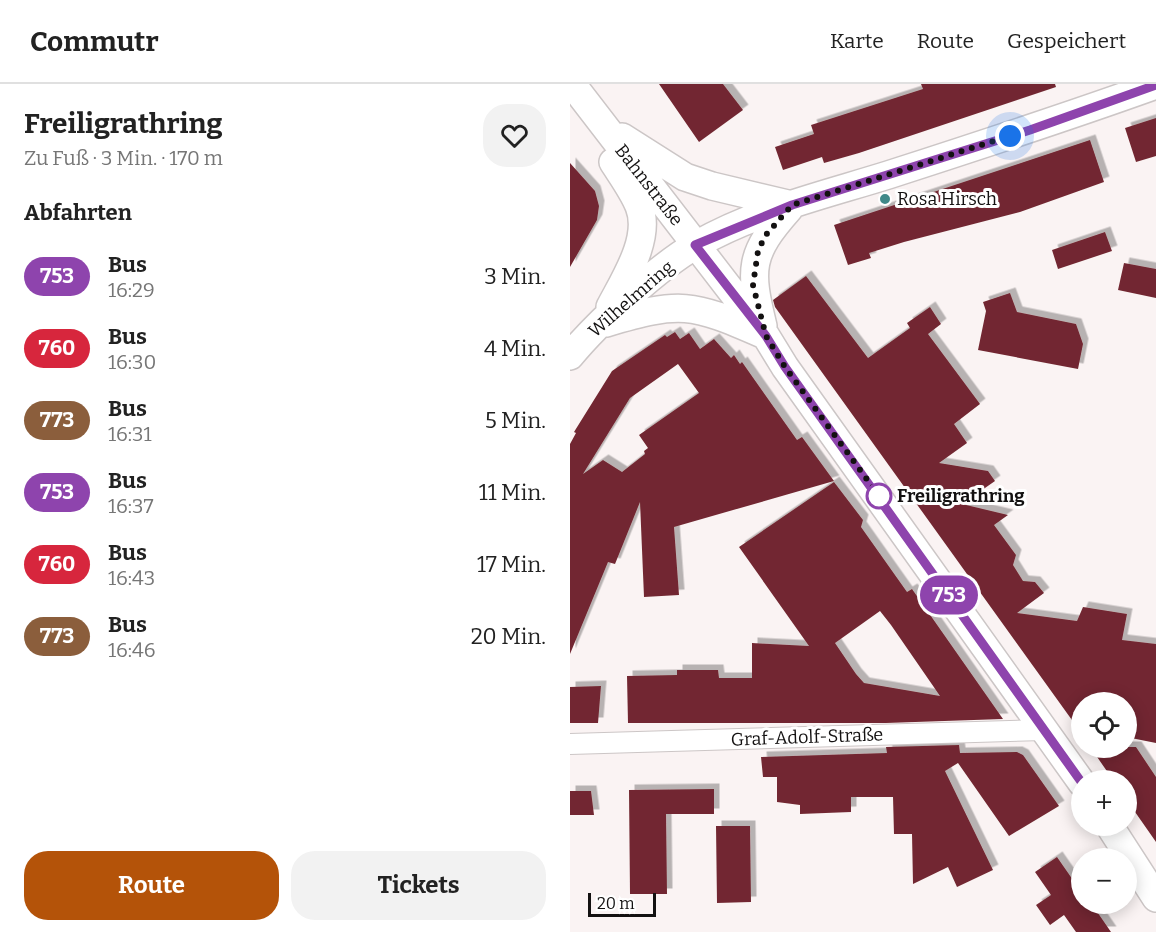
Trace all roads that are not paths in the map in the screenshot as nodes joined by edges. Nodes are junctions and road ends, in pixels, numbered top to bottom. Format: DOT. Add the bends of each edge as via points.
graph roads {
  1 [pos="572,84"];
  2 [pos="1156,85"];
  3 [pos="597,119"];
  4 [pos="792,205"];
  5 [pos="695,245"];
  6 [pos="601,324"];
  7 [pos="766,336"];
  8 [pos="570,356"];
  9 [pos="1044,730"];
  10 [pos="570,744"];
  11 [pos="1073,770"];
  12 [pos="1116,836"];
  13 [pos="1156,898"];
  1 -- 3 [label="main road, Bahnstraße"];
  2 -- 4 [label="main road" via="1030,130"];
  3 -- 4 [label="main road" via="685,177"];
  3 -- 5 [label="main road, Bahnstraße"];
  3 -- 6 [label="main road" via="608,153 632,191 643,223 627,275"];
  4 -- 5 [label="main road"];
  4 -- 7 [label="main road" via="765,236 753,273"];
  5 -- 6 [label="main road, Wilhelmring"];
  5 -- 7 [label="main road, Bahnstraße"];
  6 -- 7 [label="main road" via="657,308 684,307 715,314"];
  6 -- 8 [label="main road, Wilhelmring"];
  7 -- 9 [label="main road, Bahnstraße"];
  9 -- 10 [label="street, Graf-Adolf-Straße"];
  9 -- 11 [label="main road, Bahnstraße"];
  12 -- 13 [label="main road"];
}
